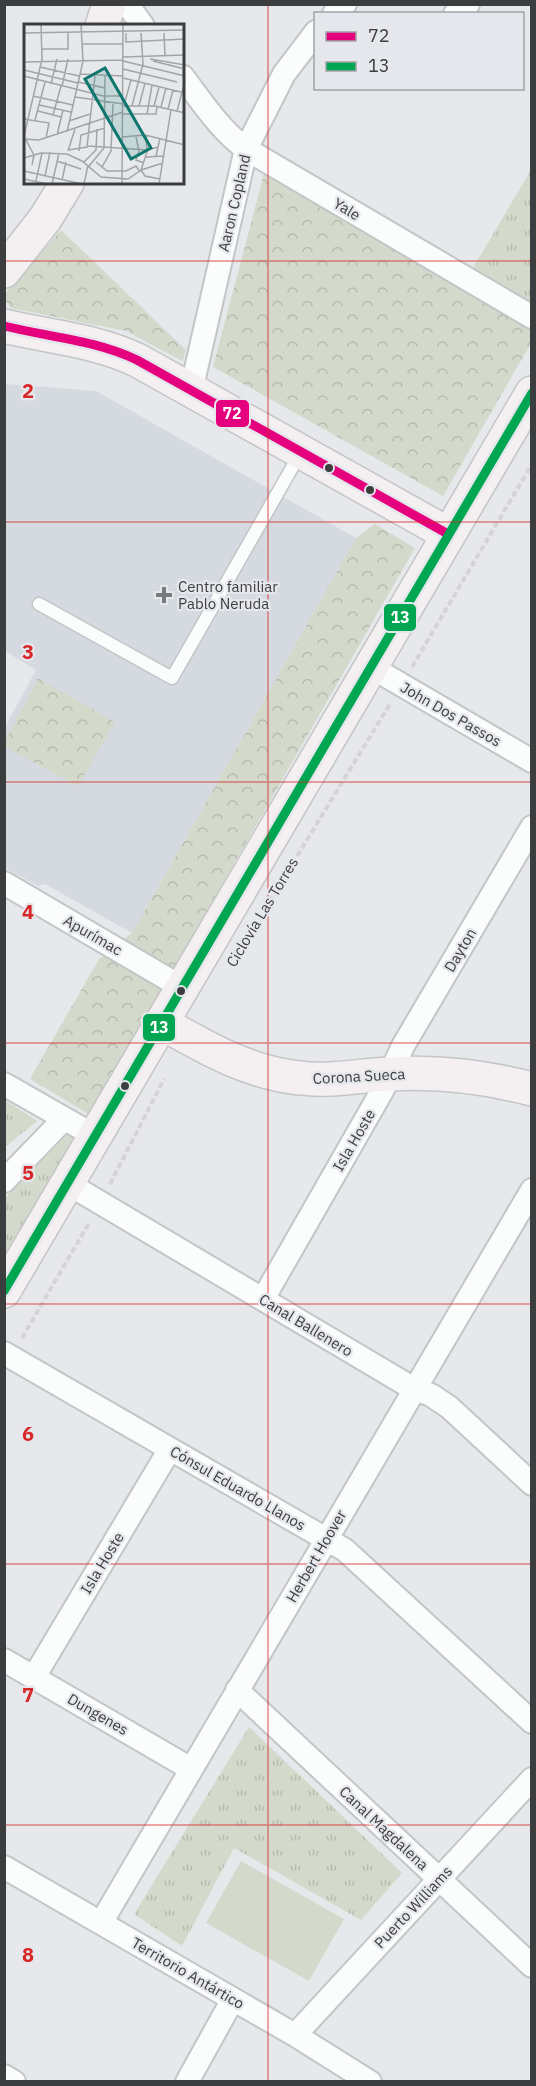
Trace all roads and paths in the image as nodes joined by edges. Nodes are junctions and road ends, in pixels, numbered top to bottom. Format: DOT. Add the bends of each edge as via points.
graph roads {
  1 [pos="109,4"];
  2 [pos="127,4"];
  3 [pos="103,24"];
  4 [pos="142,24"];
  5 [pos="314,33"];
  6 [pos="184,78"];
  7 [pos="246,149"];
  8 [pos="66,184"];
  9 [pos="4,271"];
  10 [pos="531,317"];
  11 [pos="4,326"];
  12 [pos="191,391"];
  13 [pos="531,393"];
  14 [pos="301,452"];
  15 [pos="531,464"];
  16 [pos="448,534"];
  17 [pos="39,604"];
  18 [pos="371,667"];
  19 [pos="401,685"];
  20 [pos="531,761"];
  21 [pos="531,827"];
  22 [pos="4,883"];
  23 [pos="266,906"];
  24 [pos="183,988"];
  25 [pos="162,1023"];
  26 [pos="391,1074"];
  27 [pos="165,1078"];
  28 [pos="4,1084"];
  29 [pos="531,1089"];
  30 [pos="64,1119"];
  31 [pos="95,1136"];
  32 [pos="4,1181"];
  33 [pos="67,1183"];
  34 [pos="531,1190"];
  35 [pos="100,1203"];
  36 [pos="4,1291"];
  37 [pos="262,1299"];
  38 [pos="8,1354"];
  39 [pos="414,1389"];
  40 [pos="170,1449"];
  41 [pos="531,1484"];
  42 [pos="326,1539"];
  43 [pos="4,1660"];
  44 [pos="34,1677"];
  45 [pos="237,1690"];
  46 [pos="531,1722"];
  47 [pos="191,1769"];
  48 [pos="531,1779"];
  49 [pos="4,1867"];
  50 [pos="439,1879"];
  51 [pos="101,1923"];
  52 [pos="531,1966"];
  53 [pos="233,1999"];
  54 [pos="295,2035"];
  55 [pos="4,2076"];
  56 [pos="14,2082"];
  57 [pos="187,2082"];
  58 [pos="370,2082"];
  1 -- 3 [label="main road"];
  2 -- 4 [label="street"];
  5 -- 7 [label="street, Aaron Copland" via="284,74"];
  6 -- 7 [label="street, Yale" via="221,126"];
  7 -- 10 [label="street, Yale"];
  7 -- 12 [label="street, Aaron Copland"];
  8 -- 9 [label="main road" via="45,219"];
  11 -- 12 [label="main road" via="117,351"];
  12 -- 14 [label="main road"];
  13 -- 16 [label="main road"];
  14 -- 16 [label="main road"];
  14 -- 17 [label="lane" via="172,678"];
  15 -- 19 [label="path, Ciclovía Las Torres"];
  16 -- 18 [label="main road"];
  18 -- 19 [label="street, John Dos Passos"];
  18 -- 24 [label="main road"];
  19 -- 20 [label="street, John Dos Passos"];
  19 -- 23 [label="path, Ciclovía Las Torres"];
  21 -- 26 [label="street, Dayton"];
  22 -- 24 [label="street, Apurímac"];
  24 -- 25 [label="main road"];
  25 -- 26 [label="main road, Corona Sueca" via="233,1062 277,1075 317,1080"];
  25 -- 31 [label="main road"];
  26 -- 29 [label="main road, Corona Sueca" via="455,1075"];
  26 -- 37 [label="street, Isla Hoste"];
  27 -- 35 [label="path"];
  28 -- 30 [label="street"];
  30 -- 31 [label="street"];
  30 -- 32 [label="street"];
  31 -- 33 [label="main road"];
  33 -- 35 [label="street, Canal Ballenero"];
  33 -- 36 [label="main road"];
  34 -- 39 [label="street, Herbert Hoover"];
  35 -- 37 [label="street, Canal Ballenero"];
  35 -- 38 [label="path"];
  37 -- 39 [label="street, Canal Ballenero"];
  38 -- 40 [label="street, Cónsul Eduardo Llanos"];
  39 -- 41 [label="street, Canal Ballenero" via="449,1407"];
  39 -- 42 [label="street, Herbert Hoover"];
  40 -- 42 [label="street, Cónsul Eduardo Llanos"];
  40 -- 44 [label="street, Isla Hoste"];
  42 -- 45 [label="street, Herbert Hoover"];
  42 -- 46 [label="street, Cónsul Eduardo Llanos" via="354,1557"];
  43 -- 44 [label="street, Dungenes"];
  44 -- 47 [label="street, Dungenes"];
  45 -- 47 [label="street, Herbert Hoover"];
  45 -- 50 [label="street, Canal Magdalena"];
  47 -- 51 [label="street, Herbert Hoover"];
  48 -- 50 [label="street, Puerto Williams"];
  49 -- 51 [label="street, Territorio Antártico"];
  50 -- 52 [label="street, Canal Magdalena"];
  50 -- 54 [label="street, Puerto Williams"];
  51 -- 53 [label="street, Territorio Antártico"];
  53 -- 54 [label="street, Territorio Antártico"];
  53 -- 57 [label="street"];
  54 -- 58 [label="street, Territorio Antártico"];
  55 -- 56 [label="street"];
}
